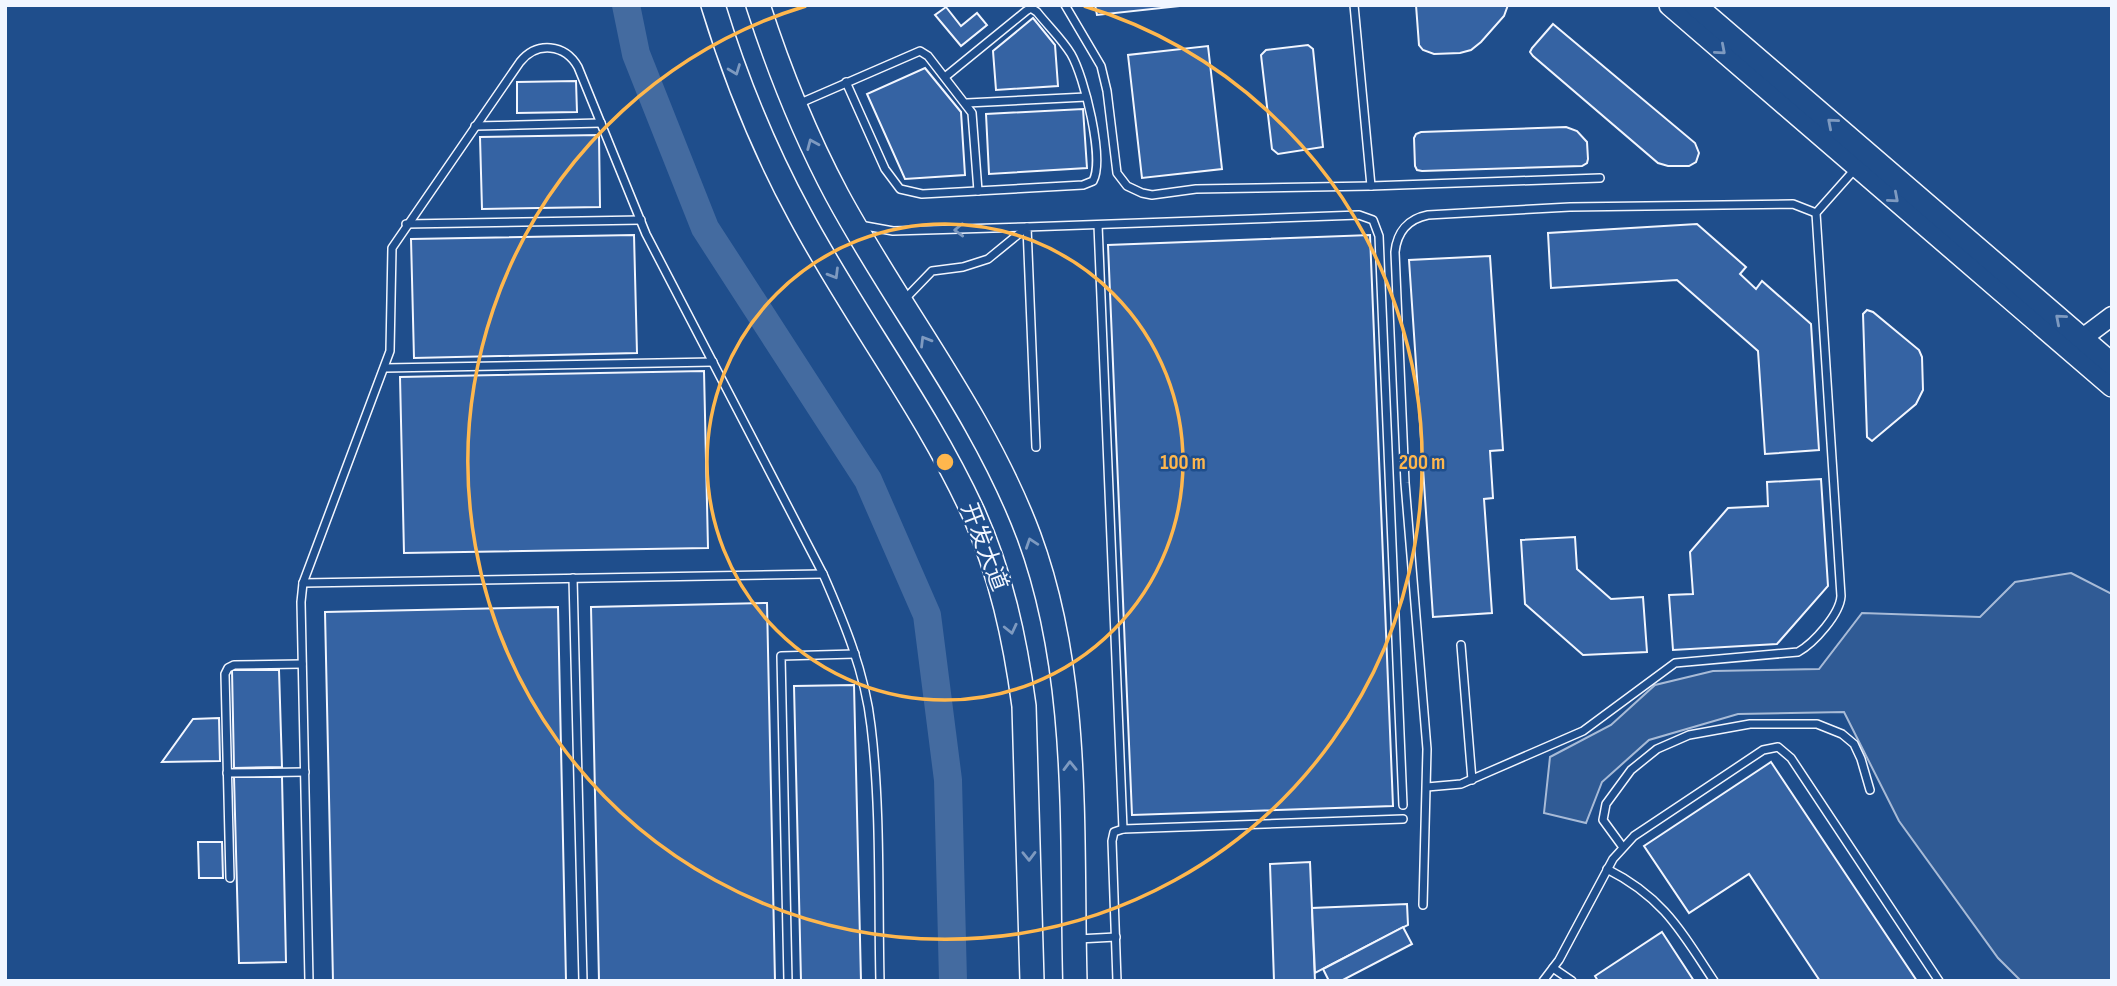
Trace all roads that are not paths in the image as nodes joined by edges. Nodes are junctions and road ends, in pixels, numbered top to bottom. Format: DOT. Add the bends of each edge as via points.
graph roads {
  1 [pos="713,5"];
  2 [pos="758,5"];
  3 [pos="1065,5"];
  4 [pos="1354,5"];
  5 [pos="1670,5"];
  6 [pos="1695,5"];
  7 [pos="945,77"];
  8 [pos="846,82"];
  9 [pos="1086,97"];
  10 [pos="967,103"];
  11 [pos="796,105"];
  12 [pos="601,123"];
  13 [pos="475,126"];
  14 [pos="1862,160"];
  15 [pos="1600,178"];
  16 [pos="1371,186"];
  17 [pos="978,191"];
  18 [pos="1816,213"];
  19 [pos="641,220"];
  20 [pos="852,221"];
  21 [pos="406,224"];
  22 [pos="1098,225"];
  23 [pos="1027,227"];
  24 [pos="902,302"];
  25 [pos="2112,316"];
  26 [pos="2076,343"];
  27 [pos="713,362"];
  28 [pos="2112,364"];
  29 [pos="385,368"];
  30 [pos="2112,386"];
  31 [pos="1036,447"];
  32 [pos="823,574"];
  33 [pos="573,578"];
  34 [pos="303,583"];
  35 [pos="1461,645"];
  36 [pos="855,654"];
  37 [pos="302,664"];
  38 [pos="304,772"];
  39 [pos="227,773"];
  40 [pos="1472,780"];
  41 [pos="1427,787"];
  42 [pos="1870,790"];
  43 [pos="1403,805"];
  44 [pos="1403,819"];
  45 [pos="1123,829"];
  46 [pos="1622,846"];
  47 [pos="1607,869"];
  48 [pos="230,878"];
  49 [pos="1423,905"];
  50 [pos="1116,937"];
  51 [pos="1074,939"];
  52 [pos="1553,968"];
  53 [pos="309,981"];
  54 [pos="583,981"];
  55 [pos="789,981"];
  56 [pos="880,981"];
  57 [pos="1032,981"];
  58 [pos="1075,981"];
  59 [pos="1117,981"];
  60 [pos="1543,981"];
  61 [pos="1572,981"];
  62 [pos="1714,981"];
  63 [pos="1940,981"];
  1 -- 57 [label="main road, 开发大道, one-way" via="779,174 957,479 997,577 1024,706"];
  2 -- 11 [label="main road, 开发大道"];
  3 -- 16 [label="lane" via="1101,65 1116,167 1132,189 1153,195 1187,189"];
  4 -- 16 [label="lane"];
  5 -- 14 [label="main road, one-way"];
  14 -- 6 [label="main road, one-way"];
  7 -- 8 [label="lane" via="920,51"];
  7 -- 9 [label="lane" via="1031,8 1073,57"];
  7 -- 10 [label="lane"];
  8 -- 11 [label="lane"];
  8 -- 17 [label="lane" via="885,169 900,189 922,194"];
  9 -- 10 [label="lane"];
  9 -- 17 [label="lane" via="1093,128 1093,181"];
  10 -- 17 [label="lane" via="974,122"];
  20 -- 11 [label="main road, 开发大道, one-way"];
  12 -- 13 [label="lane"];
  12 -- 13 [label="lane" via="575,61 564,52 543,48 524,56"];
  12 -- 19 [label="lane"];
  13 -- 21 [label="lane"];
  14 -- 18 [label="lane"];
  14 -- 26 [label="main road"];
  15 -- 16 [label="lane"];
  18 -- 40 [label="lane" via="1841,596 1837,612 1798,652 1675,663 1583,731"];
  18 -- 41 [label="lane" via="1793,204 1570,207 1429,215 1414,219 1403,229 1395,252 1405,483"];
  19 -- 21 [label="lane"];
  19 -- 27 [label="lane"];
  23 -- 20 [label="lane, one-way" via="893,231"];
  20 -- 24 [label="main road, 开发大道"];
  21 -- 29 [label="lane" via="392,247 392,333"];
  22 -- 23 [label="lane"];
  22 -- 43 [label="lane" via="1359,215 1373,220 1378,228"];
  22 -- 45 [label="lane"];
  23 -- 24 [label="lane" via="988,259 932,271"];
  23 -- 31 [label="lane"];
  51 -- 24 [label="main road, 开发大道, one-way" via="1066,702 1048,598 1029,537 995,460"];
  25 -- 26 [label="street"];
  26 -- 28 [label="main road"];
  26 -- 30 [label="main road"];
  27 -- 29 [label="lane"];
  27 -- 32 [label="lane"];
  29 -- 34 [label="lane"];
  32 -- 33 [label="lane"];
  32 -- 36 [label="lane"];
  33 -- 34 [label="lane"];
  33 -- 54 [label="lane"];
  34 -- 37 [label="lane"];
  35 -- 40 [label="lane"];
  36 -- 55 [label="lane" via="781,656"];
  36 -- 56 [label="lane" via="871,724"];
  37 -- 38 [label="lane"];
  37 -- 39 [label="lane" via="228,668"];
  38 -- 39 [label="lane"];
  38 -- 53 [label="lane"];
  39 -- 48 [label="lane"];
  40 -- 41 [label="lane"];
  41 -- 49 [label="lane"];
  42 -- 46 [label="lane" via="1854,744 1817,724 1750,724 1689,735 1657,750 1631,770 1606,804 1603,820"];
  44 -- 45 [label="lane"];
  45 -- 50 [label="lane" via="1114,832 1112,841"];
  46 -- 47 [label="lane"];
  46 -- 63 [label="lane" via="1763,750 1778,747 1791,758"];
  47 -- 52 [label="lane"];
  47 -- 62 [label="lane" via="1664,908"];
  50 -- 51 [label="lane"];
  50 -- 59 [label="lane"];
  51 -- 58 [label="main road, 开发大道"];
  52 -- 60 [label="lane"];
  52 -- 61 [label="lane"];
}
